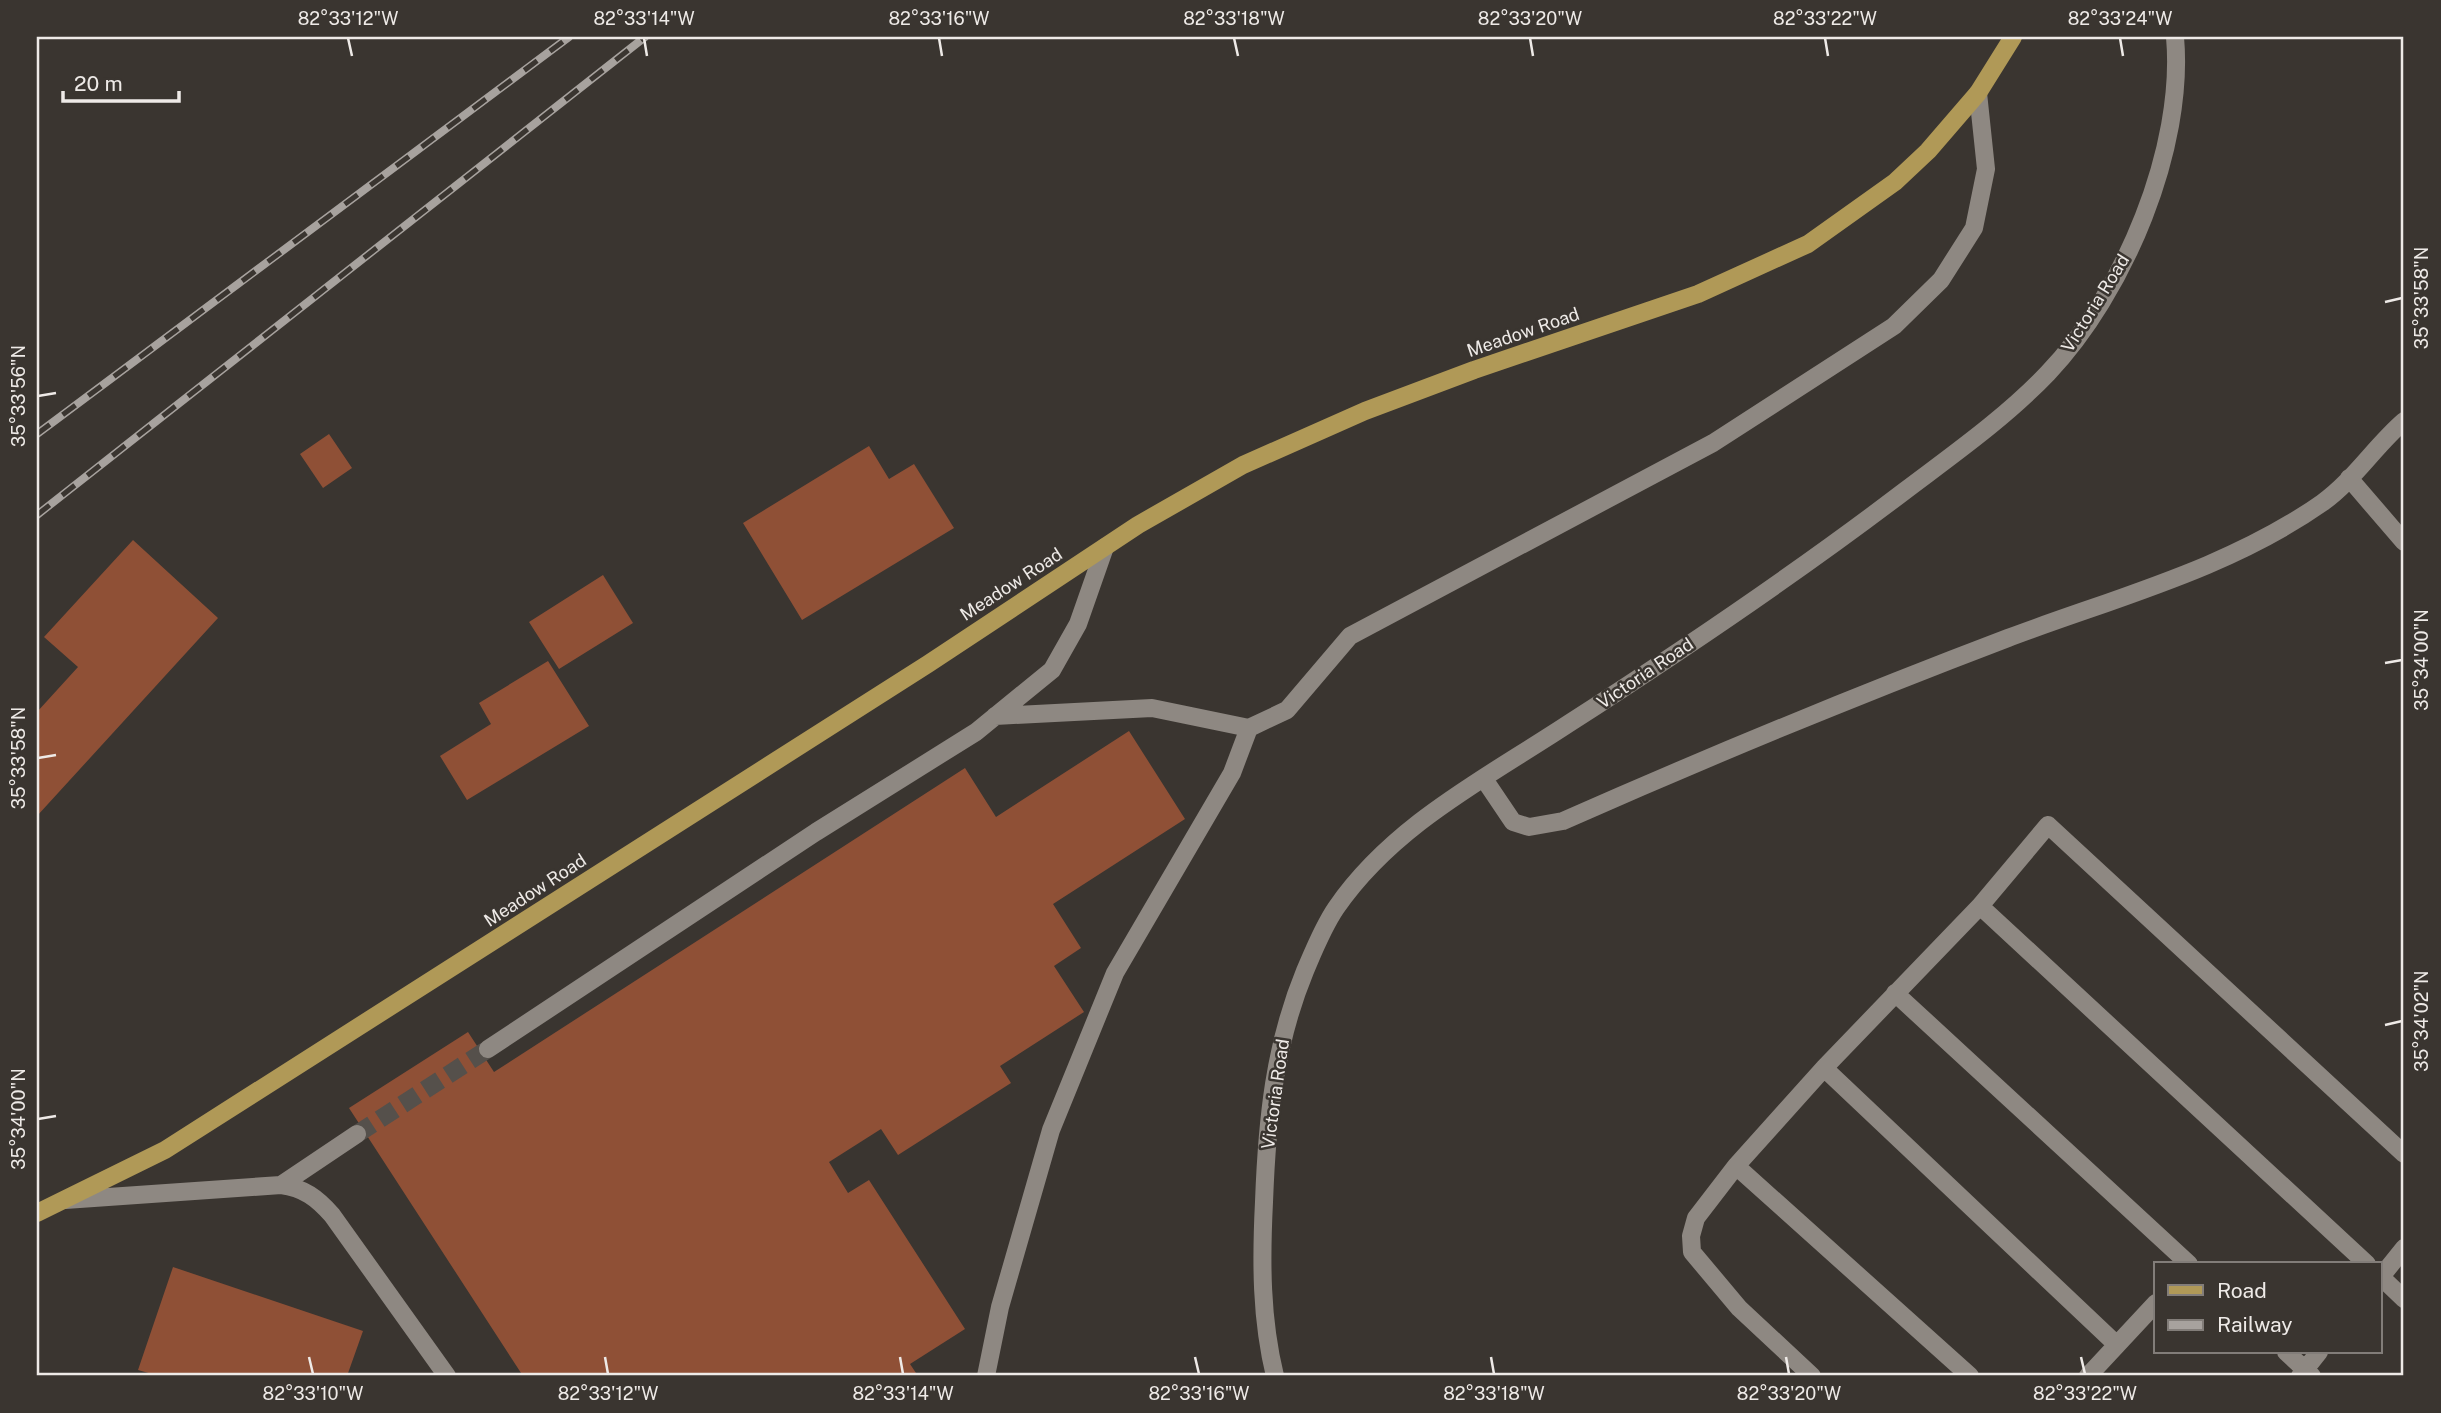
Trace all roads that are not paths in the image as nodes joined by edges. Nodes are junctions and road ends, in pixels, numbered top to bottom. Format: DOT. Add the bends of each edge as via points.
graph roads {
  1 [pos="2013,37"];
  2 [pos="2175,37"];
  3 [pos="1978,93"];
  4 [pos="2404,421"];
  5 [pos="2349,478"];
  6 [pos="2404,542"];
  7 [pos="1105,547"];
  8 [pos="995,716"];
  9 [pos="1249,728"];
  10 [pos="1484,779"];
  11 [pos="1980,905"];
  12 [pos="1895,993"];
  13 [pos="488,1049"];
  14 [pos="1824,1068"];
  15 [pos="357,1135"];
  16 [pos="2404,1154"];
  17 [pos="1736,1166"];
  18 [pos="281,1185"];
  19 [pos="62,1200"];
  20 [pos="37,1213"];
  21 [pos="2404,1248"];
  22 [pos="2187,1262"];
  23 [pos="2365,1262"];
  24 [pos="2382,1275"];
  25 [pos="2382,1279"];
  26 [pos="2404,1298"];
  27 [pos="2154,1305"];
  28 [pos="2117,1345"];
  29 [pos="2288,1354"];
  30 [pos="2318,1354"];
  31 [pos="2306,1374"];
  32 [pos="447,1376"];
  33 [pos="986,1376"];
  34 [pos="1275,1376"];
  35 [pos="1812,1376"];
  36 [pos="1970,1376"];
  37 [pos="2088,1376"];
  1 -- 3 [label="main road, Meadow Road"];
  2 -- 10 [label="street, Victoria Road" via="2169,130 2142,223 2099,305 2048,373 1999,419 1832,547"];
  3 -- 7 [label="main road, Meadow Road" via="1895,182 1808,244 1699,294 1365,411 1243,465"];
  3 -- 9 [label="street" via="1986,169 1974,228 1941,280 1894,326 1713,443 1350,636 1287,710"];
  4 -- 5 [label="street"];
  5 -- 6 [label="street"];
  5 -- 10 [label="street" via="2324,502 2204,567 1843,701 1563,821 1529,827 1514,822"];
  7 -- 8 [label="street" via="1078,624 1052,670"];
  7 -- 19 [label="main road, Meadow Road" via="165,1150"];
  8 -- 9 [label="street" via="1152,708"];
  8 -- 13 [label="street"];
  9 -- 33 [label="street" via="1232,773 1115,973 1051,1130 1000,1307"];
  10 -- 34 [label="street, Victoria Road" via="1422,818 1336,908 1286,1020 1271,1097 1261,1270 1267,1345"];
  11 -- 12 [label="street"];
  11 -- 16 [label="street" via="2048,825"];
  11 -- 23 [label="street"];
  12 -- 14 [label="street"];
  12 -- 22 [label="street"];
  14 -- 17 [label="street"];
  14 -- 28 [label="street"];
  15 -- 18 [label="street"];
  17 -- 35 [label="street" via="1696,1218 1692,1252 1739,1308"];
  17 -- 36 [label="street"];
  18 -- 19 [label="street"];
  18 -- 32 [label="street" via="321,1201"];
  19 -- 20 [label="main road, Meadow Road"];
  21 -- 24 [label="street"];
  25 -- 26 [label="street"];
  27 -- 28 [label="street"];
  28 -- 37 [label="street"];
  29 -- 31 [label="street"];
  30 -- 31 [label="street"];
}
